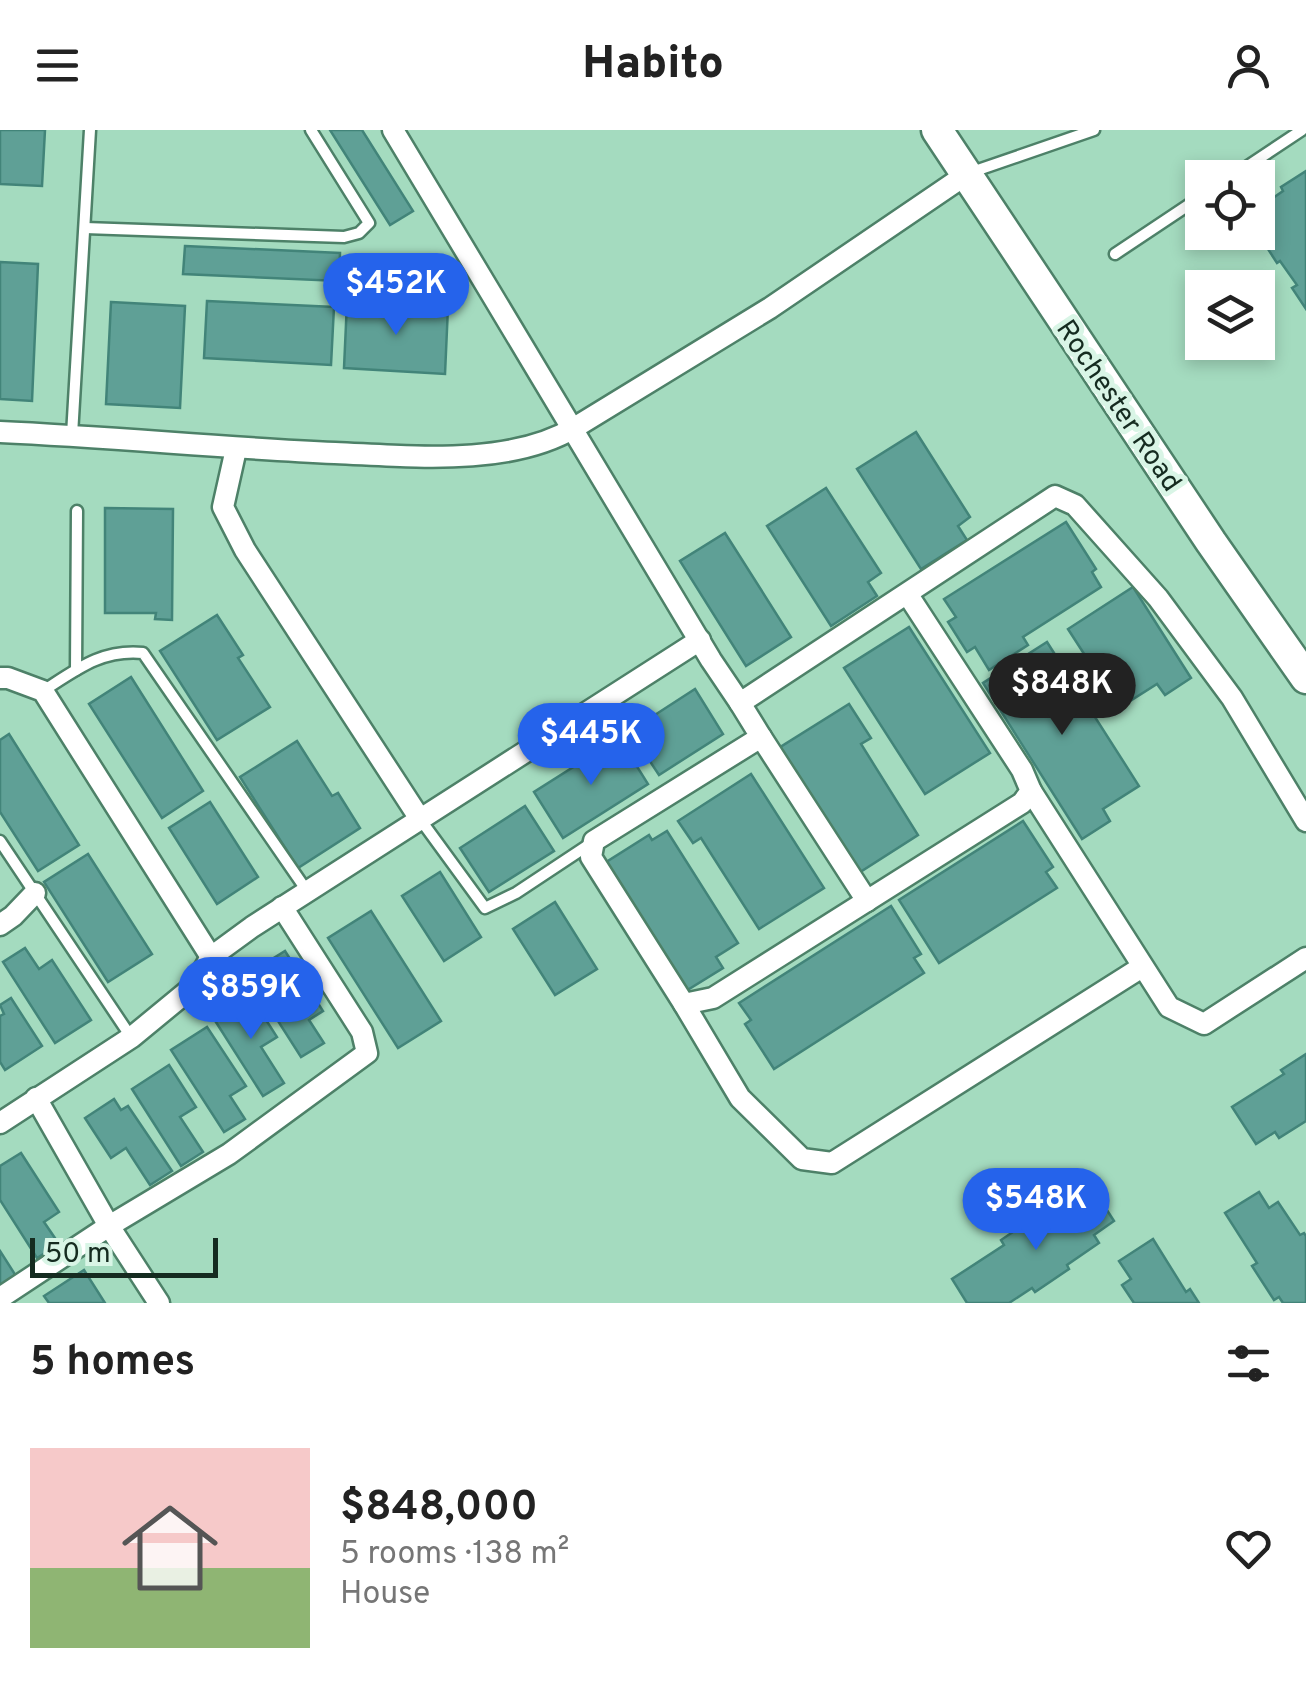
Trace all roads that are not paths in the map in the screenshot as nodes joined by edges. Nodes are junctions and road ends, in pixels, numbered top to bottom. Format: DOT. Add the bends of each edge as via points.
graph roads {
  1 [pos="90,130"];
  2 [pos="310,130"];
  3 [pos="393,130"];
  4 [pos="937,130"];
  5 [pos="1094,130"];
  6 [pos="1302,130"];
  7 [pos="1257,160"];
  8 [pos="967,174"];
  9 [pos="1185,207"];
  10 [pos="84,228"];
  11 [pos="1115,254"];
  12 [pos="574,428"];
  13 [pos="0,432"];
  14 [pos="72,435"];
  15 [pos="236,449"];
  16 [pos="77,511"];
  17 [pos="908,595"];
  18 [pos="700,640"];
  19 [pos="76,670"];
  20 [pos="0,678"];
  21 [pos="1306,678"];
  22 [pos="44,691"];
  23 [pos="740,703"];
  24 [pos="761,737"];
  25 [pos="1031,792"];
  26 [pos="420,819"];
  27 [pos="1306,820"];
  28 [pos="0,841"];
  29 [pos="594,842"];
  30 [pos="306,890"];
  31 [pos="35,893"];
  32 [pos="867,901"];
  33 [pos="282,907"];
  34 [pos="0,925"];
  35 [pos="211,957"];
  36 [pos="1306,958"];
  37 [pos="1142,967"];
  38 [pos="684,1004"];
  39 [pos="132,1037"];
  40 [pos="36,1098"];
  41 [pos="0,1123"];
  42 [pos="109,1226"];
  43 [pos="0,1298"];
  44 [pos="159,1303"];
  1 -- 10 [label="lane"];
  2 -- 10 [label="lane" via="369,223 360,233"];
  3 -- 12 [label="street"];
  4 -- 8 [label="street, Rochester Road"];
  5 -- 8 [label="lane"];
  6 -- 7 [label="lane"];
  8 -- 12 [label="street" via="770,308"];
  8 -- 21 [label="street, Rochester Road"];
  9 -- 11 [label="lane"];
  10 -- 14 [label="lane"];
  12 -- 15 [label="street" via="511,450 429,458"];
  12 -- 18 [label="street"];
  13 -- 14 [label="street"];
  14 -- 15 [label="street"];
  15 -- 26 [label="street" via="223,507"];
  16 -- 19 [label="lane"];
  17 -- 23 [label="street"];
  17 -- 25 [label="street"];
  17 -- 27 [label="street" via="1055,496 1075,505 1158,598 1222,684"];
  18 -- 23 [label="street"];
  18 -- 26 [label="street"];
  19 -- 22 [label="lane"];
  19 -- 30 [label="lane" via="94,659 143,652"];
  20 -- 22 [label="street"];
  22 -- 35 [label="street"];
  23 -- 24 [label="street"];
  24 -- 29 [label="street"];
  24 -- 32 [label="street"];
  25 -- 32 [label="street"];
  25 -- 37 [label="street"];
  26 -- 29 [label="lane" via="485,908"];
  26 -- 30 [label="street"];
  28 -- 31 [label="lane"];
  29 -- 38 [label="street" via="591,857"];
  30 -- 33 [label="street"];
  31 -- 34 [label="street"];
  31 -- 39 [label="lane"];
  32 -- 38 [label="street" via="713,998"];
  33 -- 35 [label="street"];
  33 -- 42 [label="street" via="362,1032 367,1053 229,1154"];
  35 -- 39 [label="street" via="194,986"];
  36 -- 37 [label="street" via="1204,1024 1169,1007"];
  37 -- 38 [label="street" via="832,1163 802,1158 740,1098"];
  39 -- 40 [label="street"];
  40 -- 41 [label="street"];
  40 -- 42 [label="street"];
  42 -- 43 [label="street"];
  42 -- 44 [label="street"];
}
